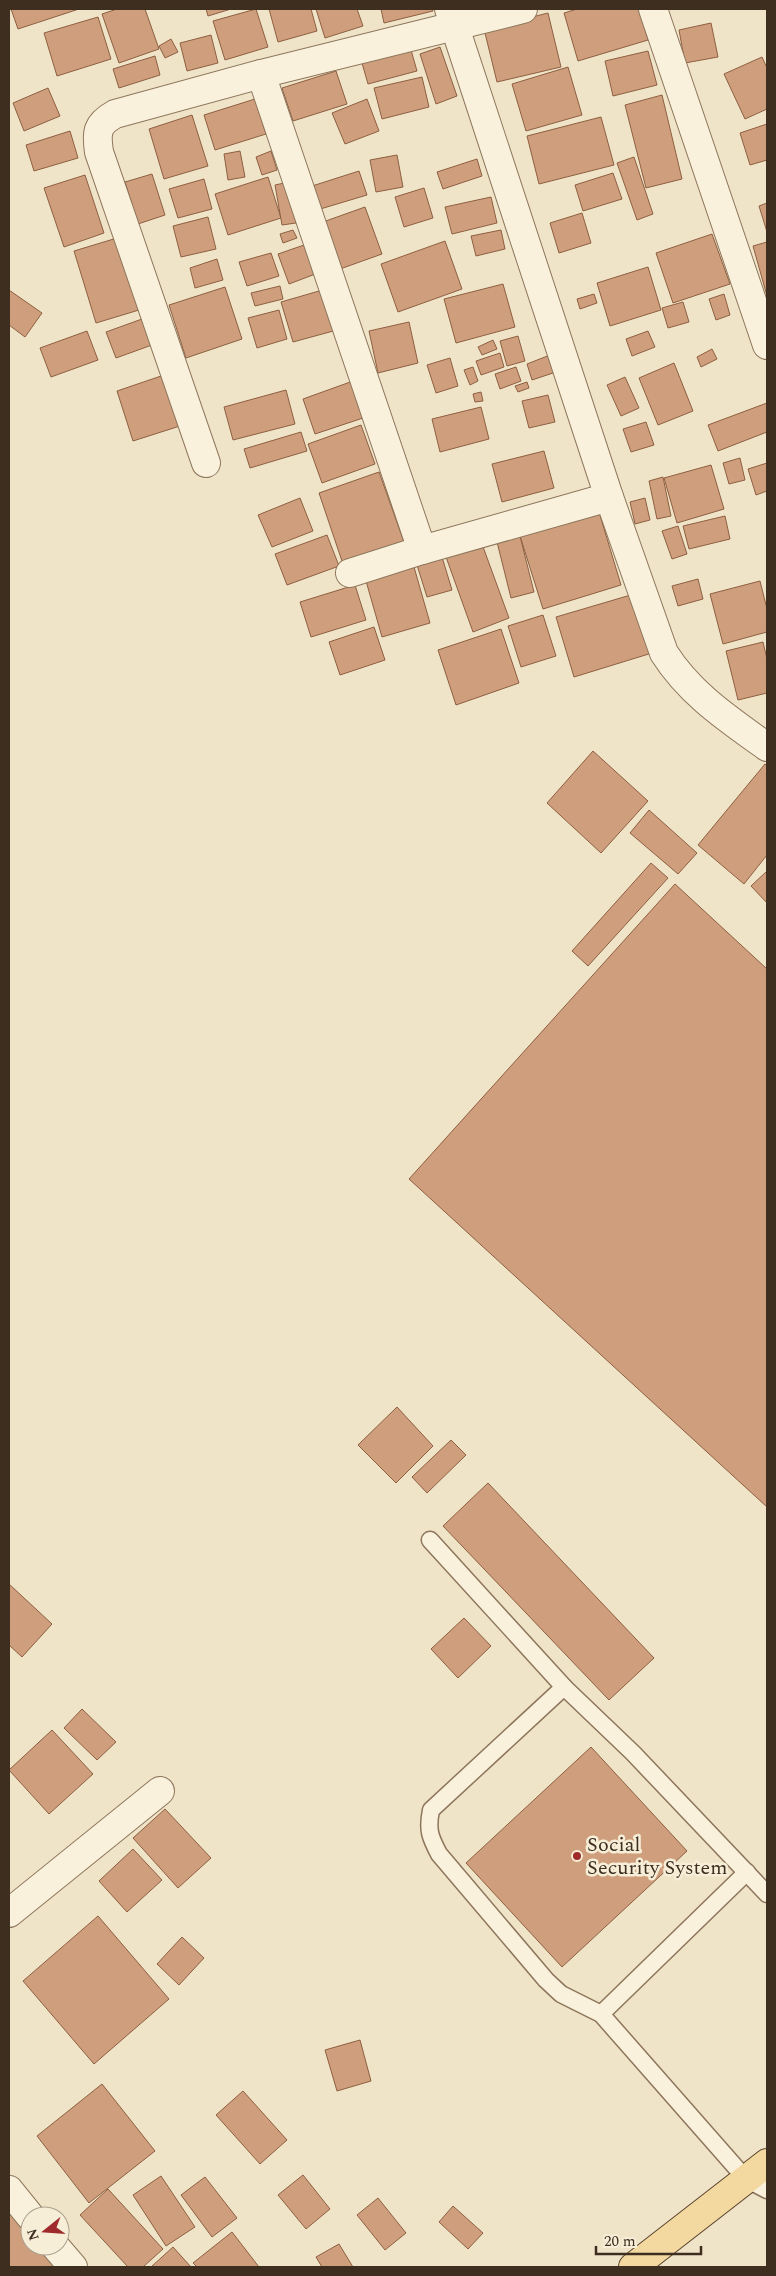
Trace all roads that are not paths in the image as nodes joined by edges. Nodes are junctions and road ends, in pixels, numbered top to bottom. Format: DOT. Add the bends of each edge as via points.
graph roads {
  1 [pos="523,9"];
  2 [pos="653,9"];
  3 [pos="452,17"];
  4 [pos="261,74"];
  5 [pos="767,345"];
  6 [pos="206,464"];
  7 [pos="609,496"];
  8 [pos="422,550"];
  9 [pos="350,573"];
  10 [pos="767,747"];
  11 [pos="430,1540"];
  12 [pos="564,1686"];
  13 [pos="160,1791"];
  14 [pos="747,1872"];
  15 [pos="767,1894"];
  16 [pos="9,1913"];
  17 [pos="601,2014"];
  18 [pos="767,2163"];
  19 [pos="757,2185"];
  20 [pos="9,2190"];
  21 [pos="22,2206"];
  22 [pos="64,2256"];
  23 [pos="73,2267"];
  24 [pos="632,2267"];
  1 -- 3 [label="street"];
  2 -- 5 [label="street"];
  3 -- 4 [label="street"];
  3 -- 7 [label="street"];
  4 -- 6 [label="street" via="115,114 104,120 98,129 99,152"];
  4 -- 8 [label="street"];
  7 -- 8 [label="street"];
  7 -- 10 [label="street" via="664,653 677,674"];
  8 -- 9 [label="street"];
  11 -- 12 [label="lane"];
  12 -- 14 [label="lane"];
  12 -- 17 [label="lane" via="431,1810 428,1826 439,1854 546,1980 561,1994"];
  13 -- 16 [label="street"];
  14 -- 15 [label="lane"];
  14 -- 17 [label="lane"];
  17 -- 19 [label="lane"];
  18 -- 19 [label="main road"];
  19 -- 24 [label="main road"];
  20 -- 21 [label="street"];
  22 -- 23 [label="street"];
}
